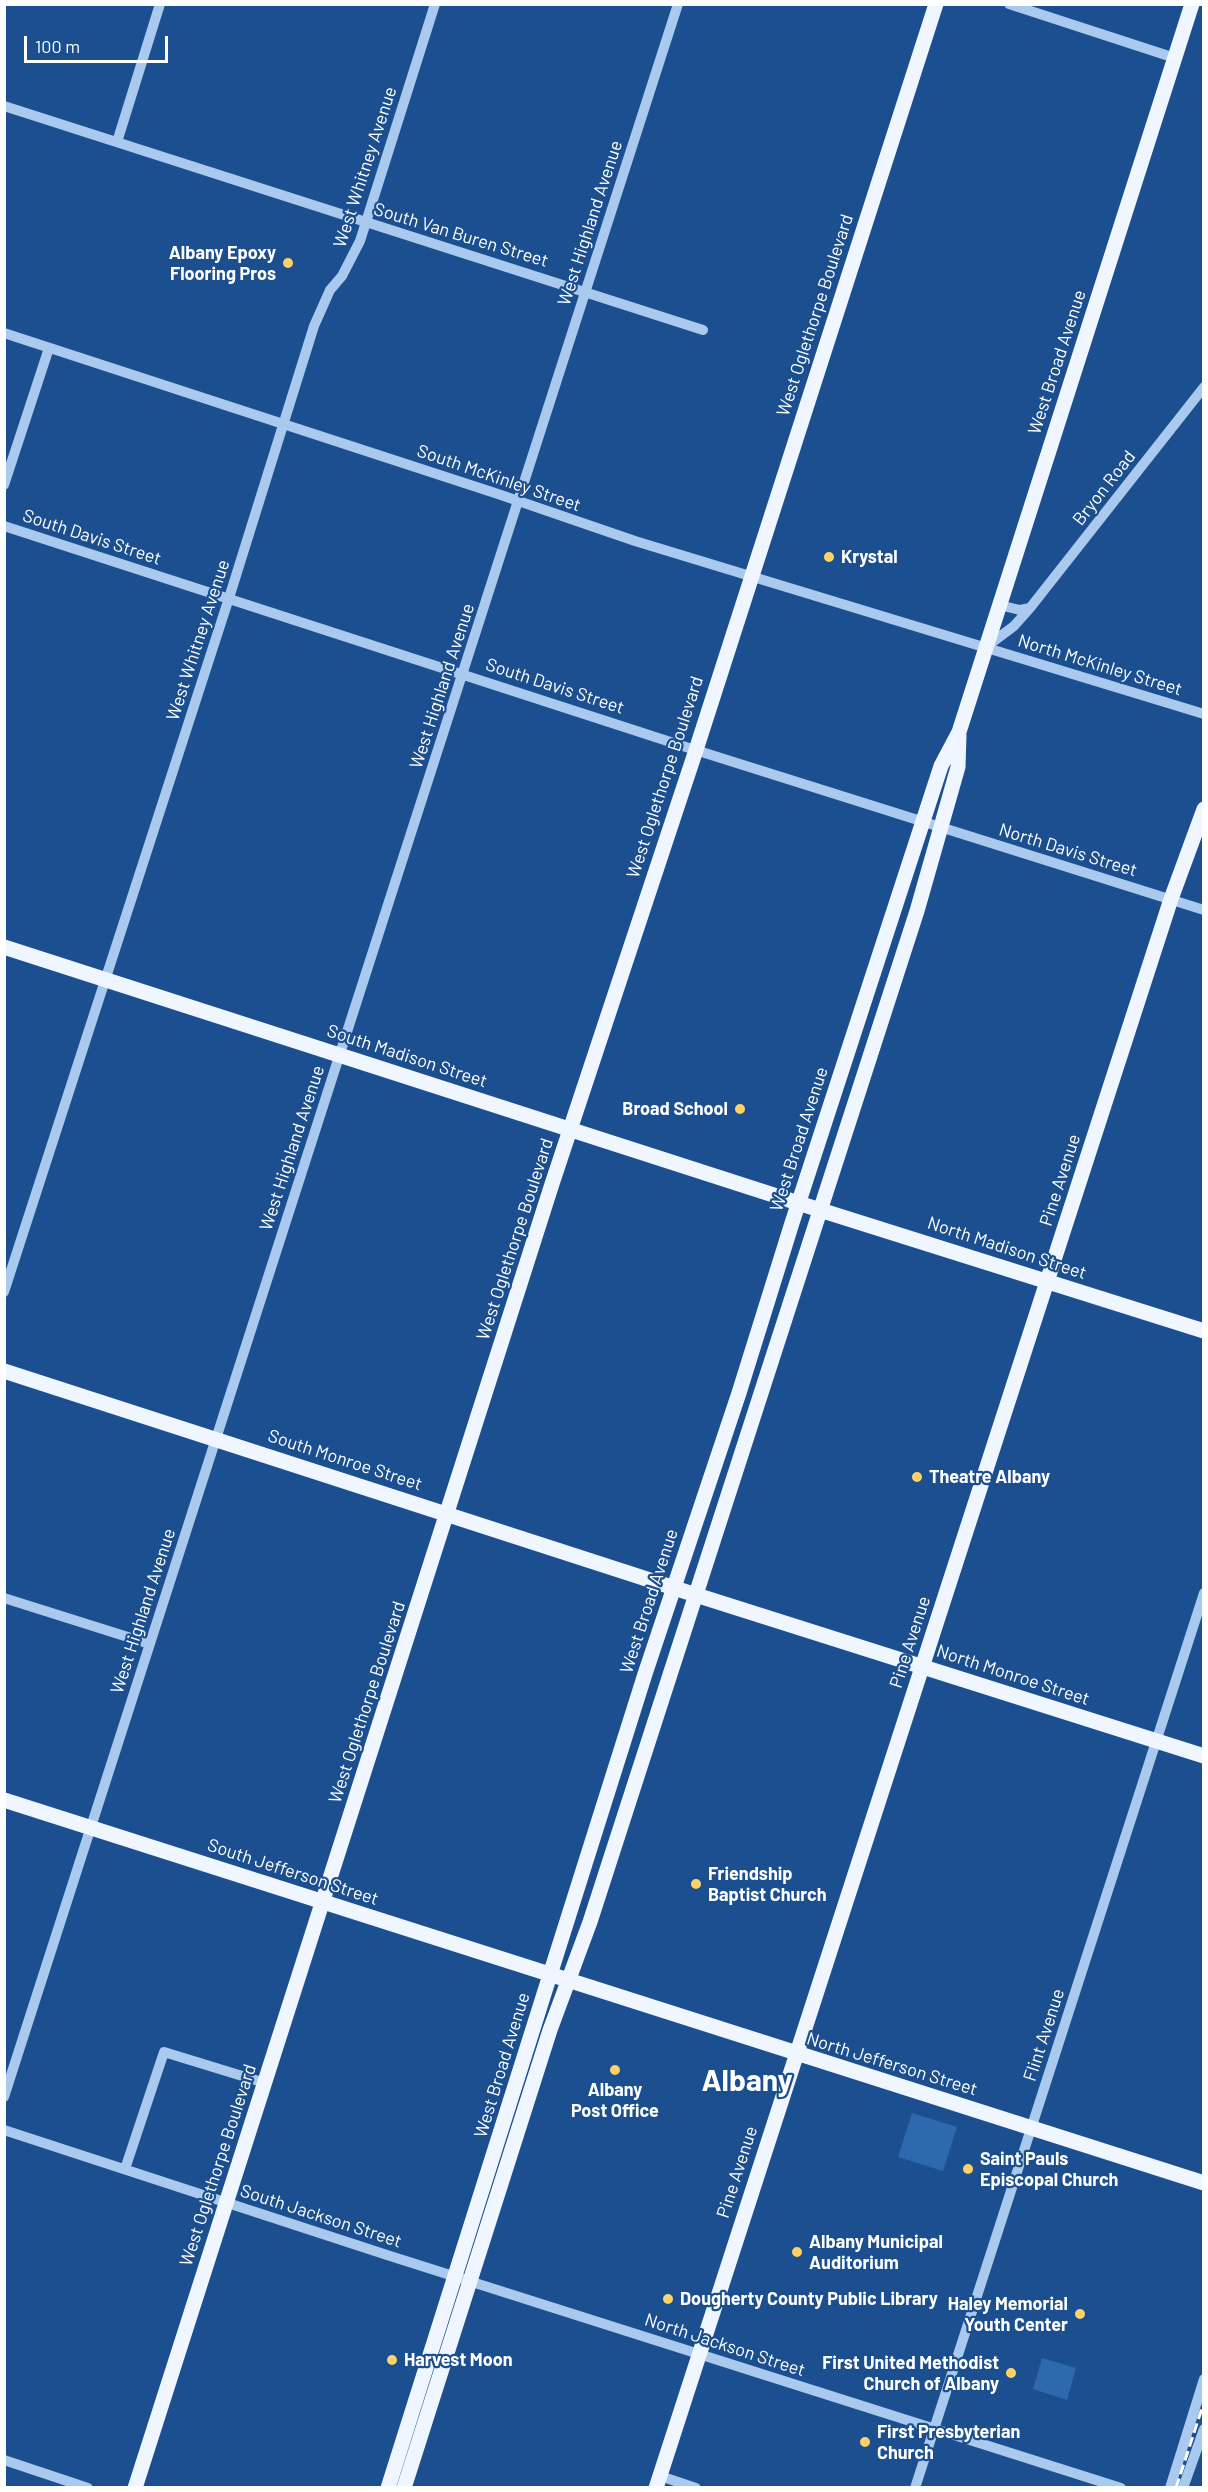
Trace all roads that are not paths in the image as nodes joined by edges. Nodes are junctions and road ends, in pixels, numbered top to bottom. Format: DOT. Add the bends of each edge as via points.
graph roads {
  1 [pos="160,4"];
  2 [pos="435,4"];
  3 [pos="678,4"];
  4 [pos="936,4"];
  5 [pos="1009,4"];
  6 [pos="1192,4"];
  7 [pos="1175,58"];
  8 [pos="4,106"];
  9 [pos="117,142"];
  10 [pos="365,223"];
  11 [pos="585,291"];
  12 [pos="703,330"];
  13 [pos="4,333"];
  14 [pos="50,348"];
  15 [pos="1203,387"];
  16 [pos="285,424"];
  17 [pos="4,485"];
  18 [pos="519,501"];
  19 [pos="4,526"];
  20 [pos="752,577"];
  21 [pos="229,598"];
  22 [pos="999,605"];
  23 [pos="1030,608"];
  24 [pos="986,647"];
  25 [pos="463,674"];
  26 [pos="1203,714"];
  27 [pos="959,732"];
  28 [pos="696,750"];
  29 [pos="1203,809"];
  30 [pos="924,821"];
  31 [pos="941,828"];
  32 [pos="1171,899"];
  33 [pos="1203,910"];
  34 [pos="4,947"];
  35 [pos="106,980"];
  36 [pos="340,1054"];
  37 [pos="571,1131"];
  38 [pos="799,1202"];
  39 [pos="820,1210"];
  40 [pos="1048,1281"];
  41 [pos="4,1292"];
  42 [pos="1203,1331"];
  43 [pos="4,1371"];
  44 [pos="216,1439"];
  45 [pos="447,1513"];
  46 [pos="673,1588"];
  47 [pos="1203,1593"];
  48 [pos="696,1595"];
  49 [pos="4,1598"];
  50 [pos="150,1644"];
  51 [pos="923,1667"];
  52 [pos="1156,1741"];
  53 [pos="1203,1756"];
  54 [pos="4,1800"];
  55 [pos="90,1828"];
  56 [pos="323,1903"];
  57 [pos="551,1975"];
  58 [pos="570,1981"];
  59 [pos="796,2054"];
  60 [pos="265,2083"];
  61 [pos="4,2097"];
  62 [pos="1031,2128"];
  63 [pos="4,2130"];
  64 [pos="125,2169"];
  65 [pos="1203,2183"];
  66 [pos="226,2202"];
  67 [pos="463,2280"];
  68 [pos="699,2354"];
  69 [pos="1203,2379"];
  70 [pos="935,2428"];
  71 [pos="1203,2429"];
  72 [pos="4,2460"];
  73 [pos="658,2482"];
  74 [pos="88,2487"];
  75 [pos="135,2487"];
  76 [pos="388,2487"];
  77 [pos="404,2487"];
  78 [pos="696,2487"];
  79 [pos="915,2487"];
  80 [pos="1121,2487"];
  81 [pos="1170,2487"];
  82 [pos="1183,2487"];
  1 -- 9 [label="street"];
  2 -- 10 [label="street, West Whitney Avenue"];
  3 -- 11 [label="street, West Highland Avenue"];
  4 -- 20 [label="main road, West Oglethorpe Boulevard"];
  5 -- 7 [label="street"];
  6 -- 7 [label="main road, West Broad Avenue"];
  7 -- 22 [label="main road, West Broad Avenue"];
  8 -- 9 [label="street, South Van Buren Street"];
  9 -- 10 [label="street, South Van Buren Street"];
  10 -- 11 [label="street, South Van Buren Street"];
  10 -- 16 [label="street, West Whitney Avenue" via="352,259 323,302"];
  11 -- 12 [label="street, South Van Buren Street"];
  11 -- 18 [label="street, West Highland Avenue"];
  13 -- 14 [label="street, South McKinley Street"];
  14 -- 16 [label="street, South McKinley Street"];
  14 -- 17 [label="street"];
  15 -- 23 [label="street, Bryon Road"];
  16 -- 18 [label="street, South McKinley Street"];
  16 -- 21 [label="street, West Whitney Avenue"];
  18 -- 20 [label="street, South McKinley Street"];
  18 -- 25 [label="street, West Highland Avenue"];
  19 -- 21 [label="street, South Davis Street"];
  20 -- 24 [label="street, South McKinley Street"];
  20 -- 28 [label="main road, West Oglethorpe Boulevard"];
  21 -- 25 [label="street, South Davis Street"];
  21 -- 35 [label="street, West Whitney Avenue"];
  22 -- 23 [label="street"];
  22 -- 24 [label="main road, West Broad Avenue"];
  23 -- 24 [label="street, Bryon Road"];
  24 -- 26 [label="street, North McKinley Street"];
  24 -- 27 [label="main road, West Broad Avenue"];
  25 -- 28 [label="street, South Davis Street"];
  25 -- 36 [label="street, West Highland Avenue"];
  27 -- 30 [label="main road, West Broad Avenue" via="941,766"];
  27 -- 31 [label="main road, West Broad Avenue" via="958,767"];
  28 -- 30 [label="street, South Davis Street"];
  28 -- 37 [label="main road, West Oglethorpe Boulevard"];
  29 -- 32 [label="main road, Pine Avenue"];
  30 -- 31 [label="street, North Davis Street"];
  30 -- 38 [label="main road, West Broad Avenue"];
  31 -- 32 [label="street, North Davis Street"];
  31 -- 39 [label="main road, West Broad Avenue"];
  32 -- 33 [label="street, North Davis Street"];
  32 -- 40 [label="main road, Pine Avenue"];
  34 -- 35 [label="main road, South Madison Street"];
  35 -- 36 [label="main road, South Madison Street"];
  35 -- 41 [label="street, West Whitney Avenue"];
  36 -- 37 [label="main road, South Madison Street"];
  36 -- 44 [label="street, West Highland Avenue"];
  37 -- 38 [label="main road, South Madison Street"];
  37 -- 45 [label="main road, West Oglethorpe Boulevard"];
  38 -- 39 [label="main road, North Madison Street"];
  38 -- 46 [label="main road, West Broad Avenue"];
  39 -- 40 [label="main road, North Madison Street"];
  39 -- 48 [label="main road, West Broad Avenue"];
  40 -- 42 [label="main road, North Madison Street"];
  40 -- 51 [label="main road, Pine Avenue"];
  43 -- 44 [label="main road, South Monroe Street"];
  44 -- 45 [label="main road, South Monroe Street"];
  44 -- 50 [label="street, West Highland Avenue"];
  45 -- 46 [label="main road, South Monroe Street"];
  45 -- 56 [label="main road, West Oglethorpe Boulevard"];
  46 -- 48 [label="main road, North Monroe Street"];
  46 -- 57 [label="main road, West Broad Avenue"];
  47 -- 52 [label="street, Flint Avenue"];
  48 -- 51 [label="main road, North Monroe Street"];
  48 -- 58 [label="main road, West Broad Avenue"];
  49 -- 50 [label="street"];
  50 -- 55 [label="street, West Highland Avenue"];
  51 -- 52 [label="main road, North Monroe Street"];
  51 -- 59 [label="main road, Pine Avenue"];
  52 -- 53 [label="main road, North Monroe Street"];
  52 -- 62 [label="street, Flint Avenue"];
  54 -- 55 [label="main road, South Jefferson Street"];
  55 -- 56 [label="main road, South Jefferson Street"];
  55 -- 61 [label="street, West Highland Avenue"];
  56 -- 57 [label="main road, South Jefferson Street"];
  56 -- 60 [label="main road, West Oglethorpe Boulevard"];
  57 -- 58 [label="main road, South Jefferson Street"];
  57 -- 67 [label="main road, West Broad Avenue"];
  58 -- 59 [label="main road, North Jefferson Street"];
  58 -- 67 [label="main road, West Broad Avenue"];
  59 -- 62 [label="main road, North Jefferson Street"];
  59 -- 68 [label="main road, Pine Avenue"];
  60 -- 64 [label="street" via="164,2052"];
  60 -- 66 [label="main road, West Oglethorpe Boulevard"];
  62 -- 65 [label="main road, North Jefferson Street"];
  62 -- 70 [label="street, Flint Avenue"];
  63 -- 64 [label="street, South Jackson Street"];
  64 -- 66 [label="street, South Jackson Street"];
  66 -- 67 [label="street, South Jackson Street"];
  66 -- 75 [label="main road, West Oglethorpe Boulevard"];
  67 -- 68 [label="street, North Jackson Street"];
  67 -- 76 [label="main road, West Broad Avenue"];
  67 -- 77 [label="main road, West Broad Avenue"];
  68 -- 70 [label="street, North Jackson Street"];
  68 -- 73 [label="main road, Pine Avenue"];
  69 -- 81 [label="street"];
  70 -- 79 [label="street, Flint Avenue"];
  70 -- 80 [label="street, North Jackson Street"];
  71 -- 82 [label="street"];
  72 -- 74 [label="street"];
  73 -- 78 [label="street"];
}
